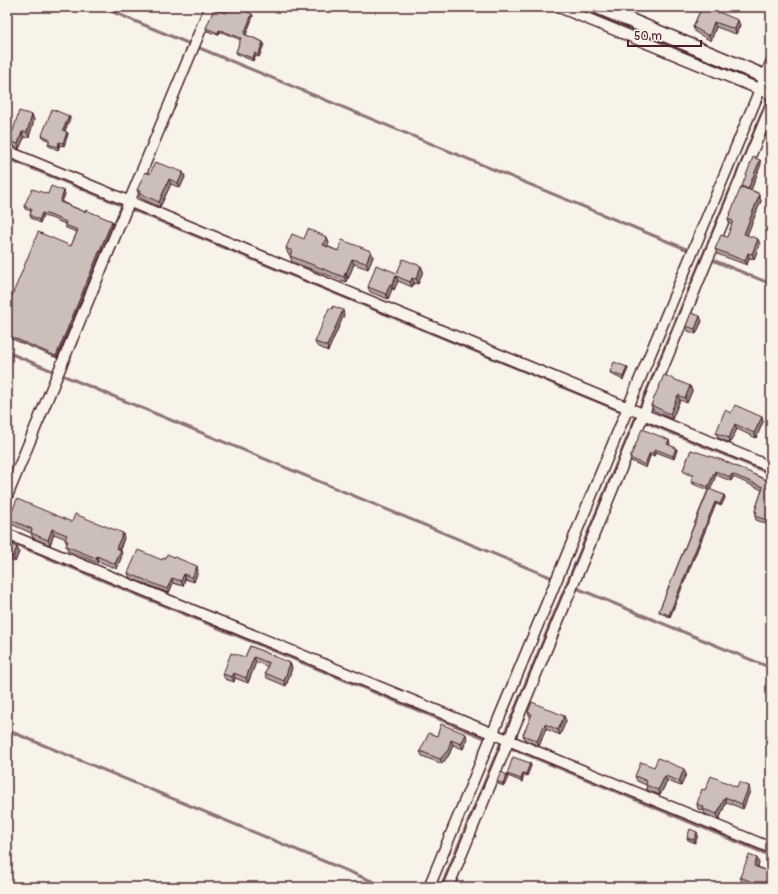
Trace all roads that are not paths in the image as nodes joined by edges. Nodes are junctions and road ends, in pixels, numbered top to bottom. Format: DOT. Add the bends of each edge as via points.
graph roads {
  1 [pos="210,7"];
  2 [pos="559,7"];
  3 [pos="598,7"];
  4 [pos="771,63"];
  5 [pos="768,77"];
  6 [pos="759,90"];
  7 [pos="771,94"];
  8 [pos="771,106"];
  9 [pos="7,150"];
  10 [pos="128,206"];
  11 [pos="703,250"];
  12 [pos="638,414"];
  13 [pos="771,467"];
  14 [pos="7,496"];
  15 [pos="7,534"];
  16 [pos="569,582"];
  17 [pos="502,738"];
  18 [pos="771,848"];
  19 [pos="429,887"];
  20 [pos="448,887"];
  1 -- 10 [label="street"];
  2 -- 6 [label="street"];
  3 -- 5 [label="street"];
  4 -- 5 [label="street"];
  5 -- 6 [label="street"];
  6 -- 7 [label="street"];
  6 -- 11 [label="street"];
  8 -- 11 [label="street"];
  9 -- 10 [label="street"];
  10 -- 12 [label="street"];
  10 -- 14 [label="street"];
  11 -- 12 [label="street"];
  11 -- 12 [label="street"];
  12 -- 13 [label="street"];
  12 -- 16 [label="street"];
  12 -- 16 [label="street"];
  15 -- 17 [label="street"];
  16 -- 17 [label="street"];
  16 -- 17 [label="street"];
  17 -- 18 [label="street"];
  17 -- 19 [label="street"];
  17 -- 20 [label="street"];
}
